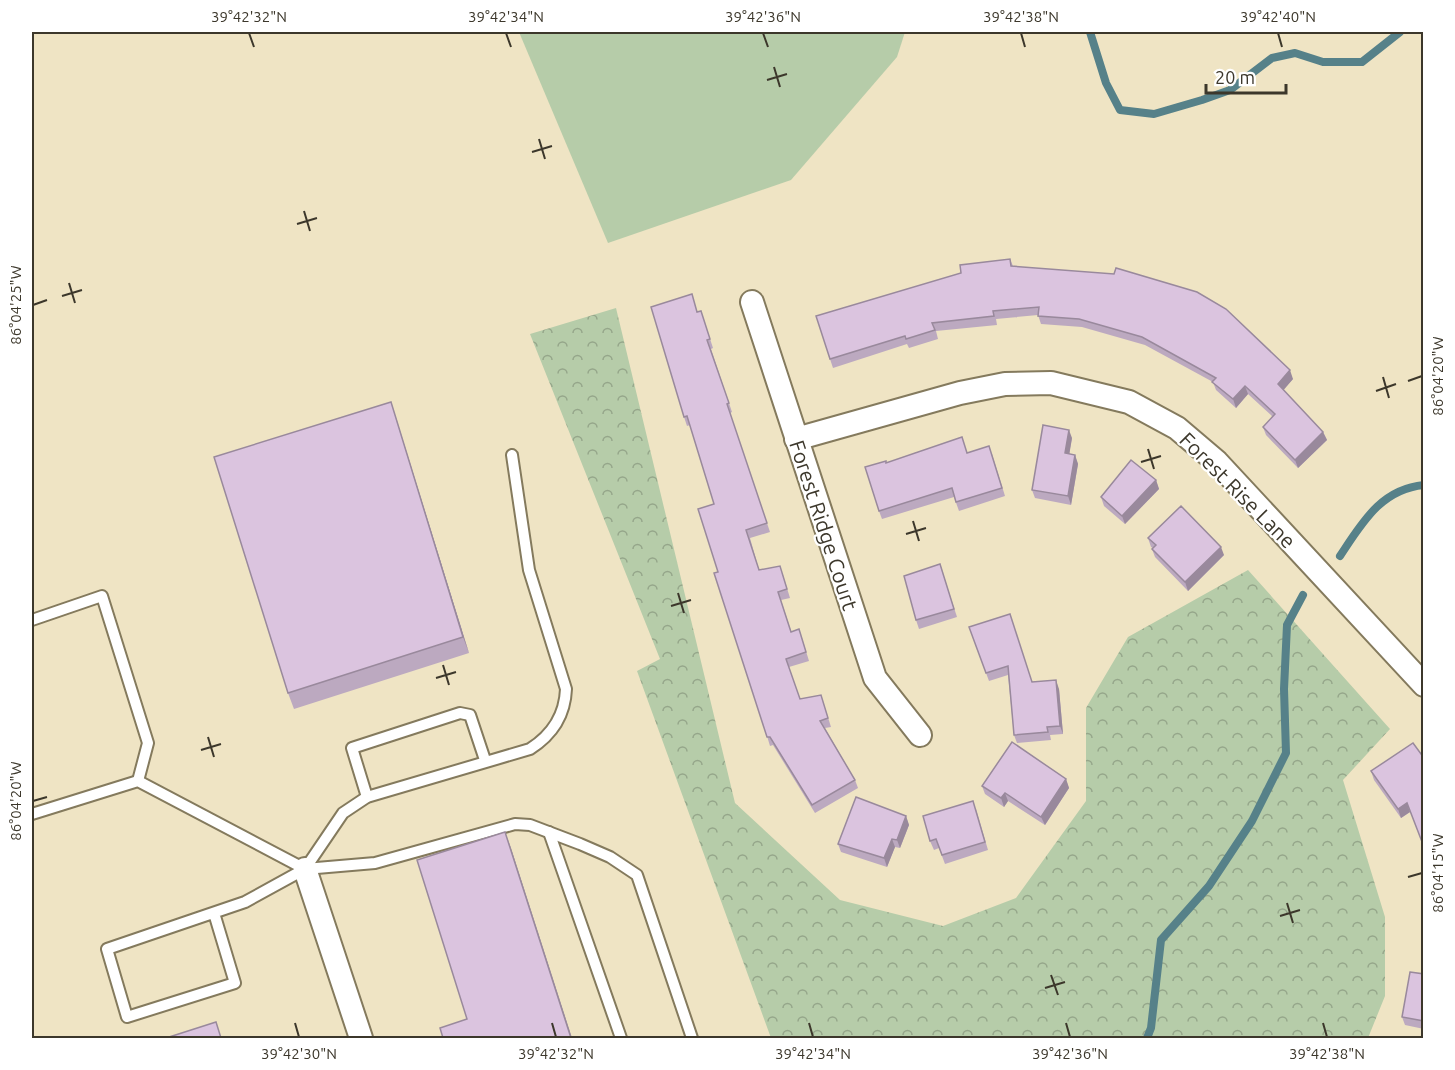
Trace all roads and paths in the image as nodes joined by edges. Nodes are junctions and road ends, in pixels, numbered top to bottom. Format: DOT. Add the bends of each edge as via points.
graph roads {
  1 [pos="752,302"];
  2 [pos="796,439"];
  3 [pos="512,455"];
  4 [pos="32,620"];
  5 [pos="1424,685"];
  6 [pos="920,735"];
  7 [pos="485,760"];
  8 [pos="138,781"];
  9 [pos="367,796"];
  10 [pos="32,814"];
  11 [pos="549,832"];
  12 [pos="305,869"];
  13 [pos="214,913"];
  14 [pos="361,1038"];
  15 [pos="621,1038"];
  16 [pos="692,1038"];
  1 -- 2 [label="street, Forest Ridge Court"];
  2 -- 5 [label="street, Forest Rise Lane" via="1005,384 1051,383 1129,402 1177,428 1217,462"];
  2 -- 6 [label="street, Forest Ridge Court" via="875,678"];
  3 -- 7 [label="lane" via="529,570 566,689 565,706 539,743 530,749"];
  4 -- 8 [label="lane" via="102,596 148,742"];
  7 -- 9 [label="lane"];
  7 -- 9 [label="lane" via="470,715 460,713 352,748"];
  8 -- 10 [label="lane"];
  8 -- 12 [label="lane"];
  9 -- 12 [label="lane" via="343,813"];
  11 -- 12 [label="lane" via="515,824 375,863"];
  11 -- 15 [label="lane"];
  11 -- 16 [label="lane" via="610,857 637,875"];
  12 -- 13 [label="lane" via="245,902"];
  12 -- 14 [label="street"];
  13 -- 13 [label="lane" via="107,949 127,1017 235,983"];
}
